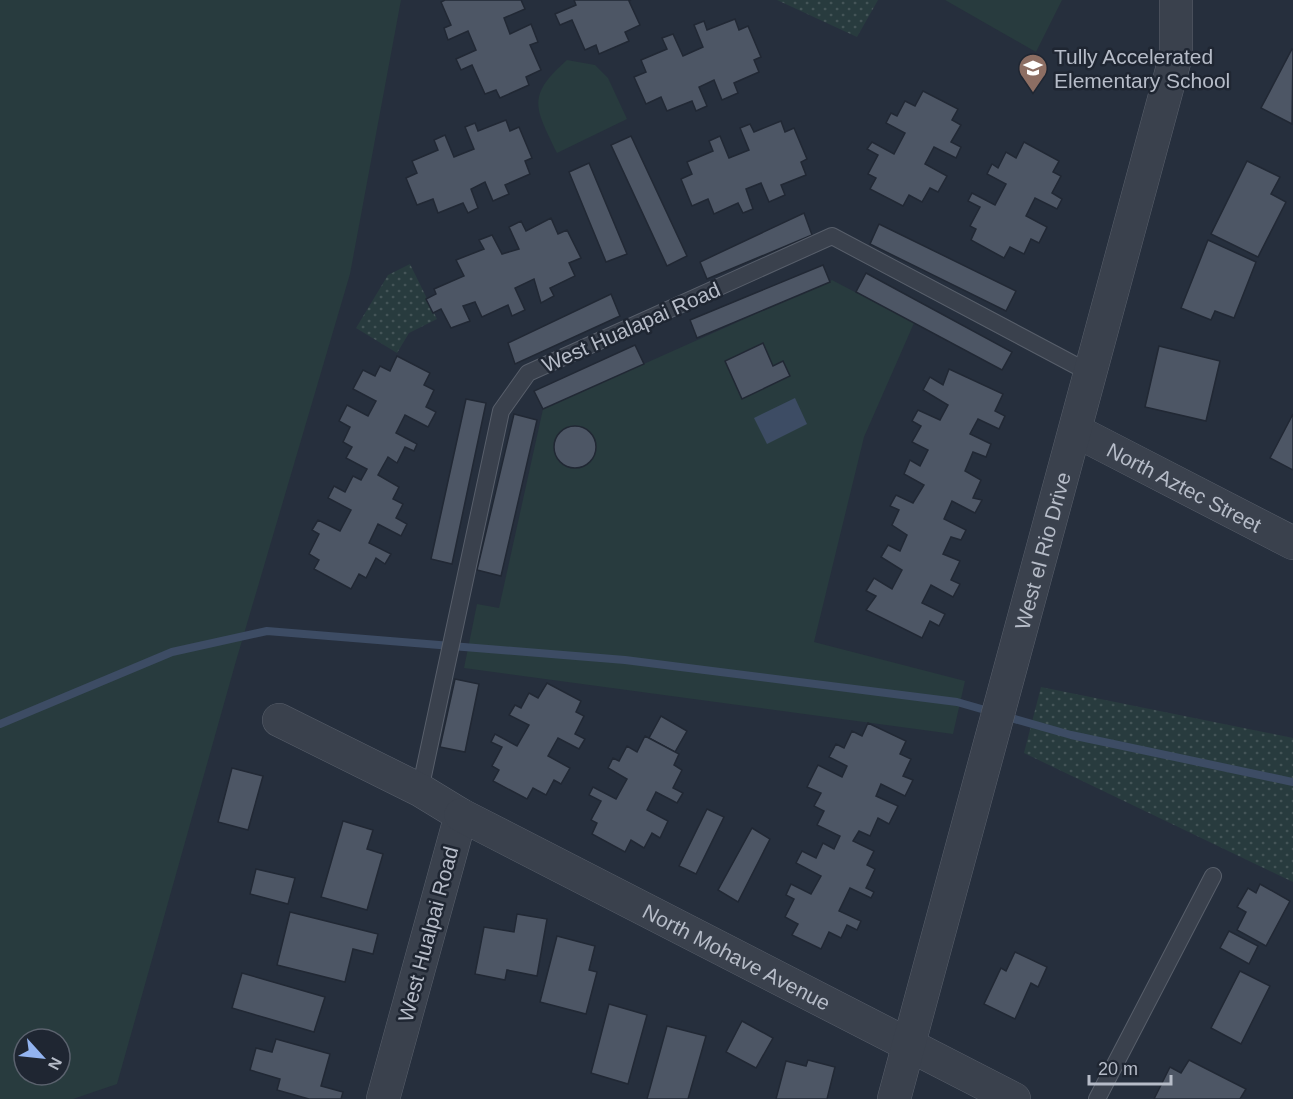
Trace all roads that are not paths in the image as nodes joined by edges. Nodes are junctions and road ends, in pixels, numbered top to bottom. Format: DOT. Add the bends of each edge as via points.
graph roads {
  1 [pos="1176,0"];
  2 [pos="1088,372"];
  3 [pos="1076,431"];
  4 [pos="1293,543"];
  5 [pos="279,720"];
  6 [pos="420,790"];
  7 [pos="461,816"];
  8 [pos="1213,876"];
  9 [pos="909,1045"];
  10 [pos="383,1099"];
  11 [pos="894,1099"];
  12 [pos="1014,1099"];
  13 [pos="1097,1099"];
  1 -- 2 [label="street, West el Rio Drive" via="1176,55"];
  2 -- 3 [label="street, West el Rio Drive"];
  2 -- 6 [label="lane, West Hualapai Road" via="832,236 528,373 501,411"];
  3 -- 4 [label="street, North Aztec Street"];
  3 -- 9 [label="street, West el Rio Drive"];
  5 -- 6 [label="street"];
  6 -- 7 [label="street"];
  7 -- 9 [label="street, North Mohave Avenue"];
  7 -- 10 [label="street, West Hualpai Road"];
  8 -- 13 [label="lane"];
  9 -- 11 [label="street, West el Rio Drive"];
  9 -- 12 [label="street, North Mohave Avenue"];
}
